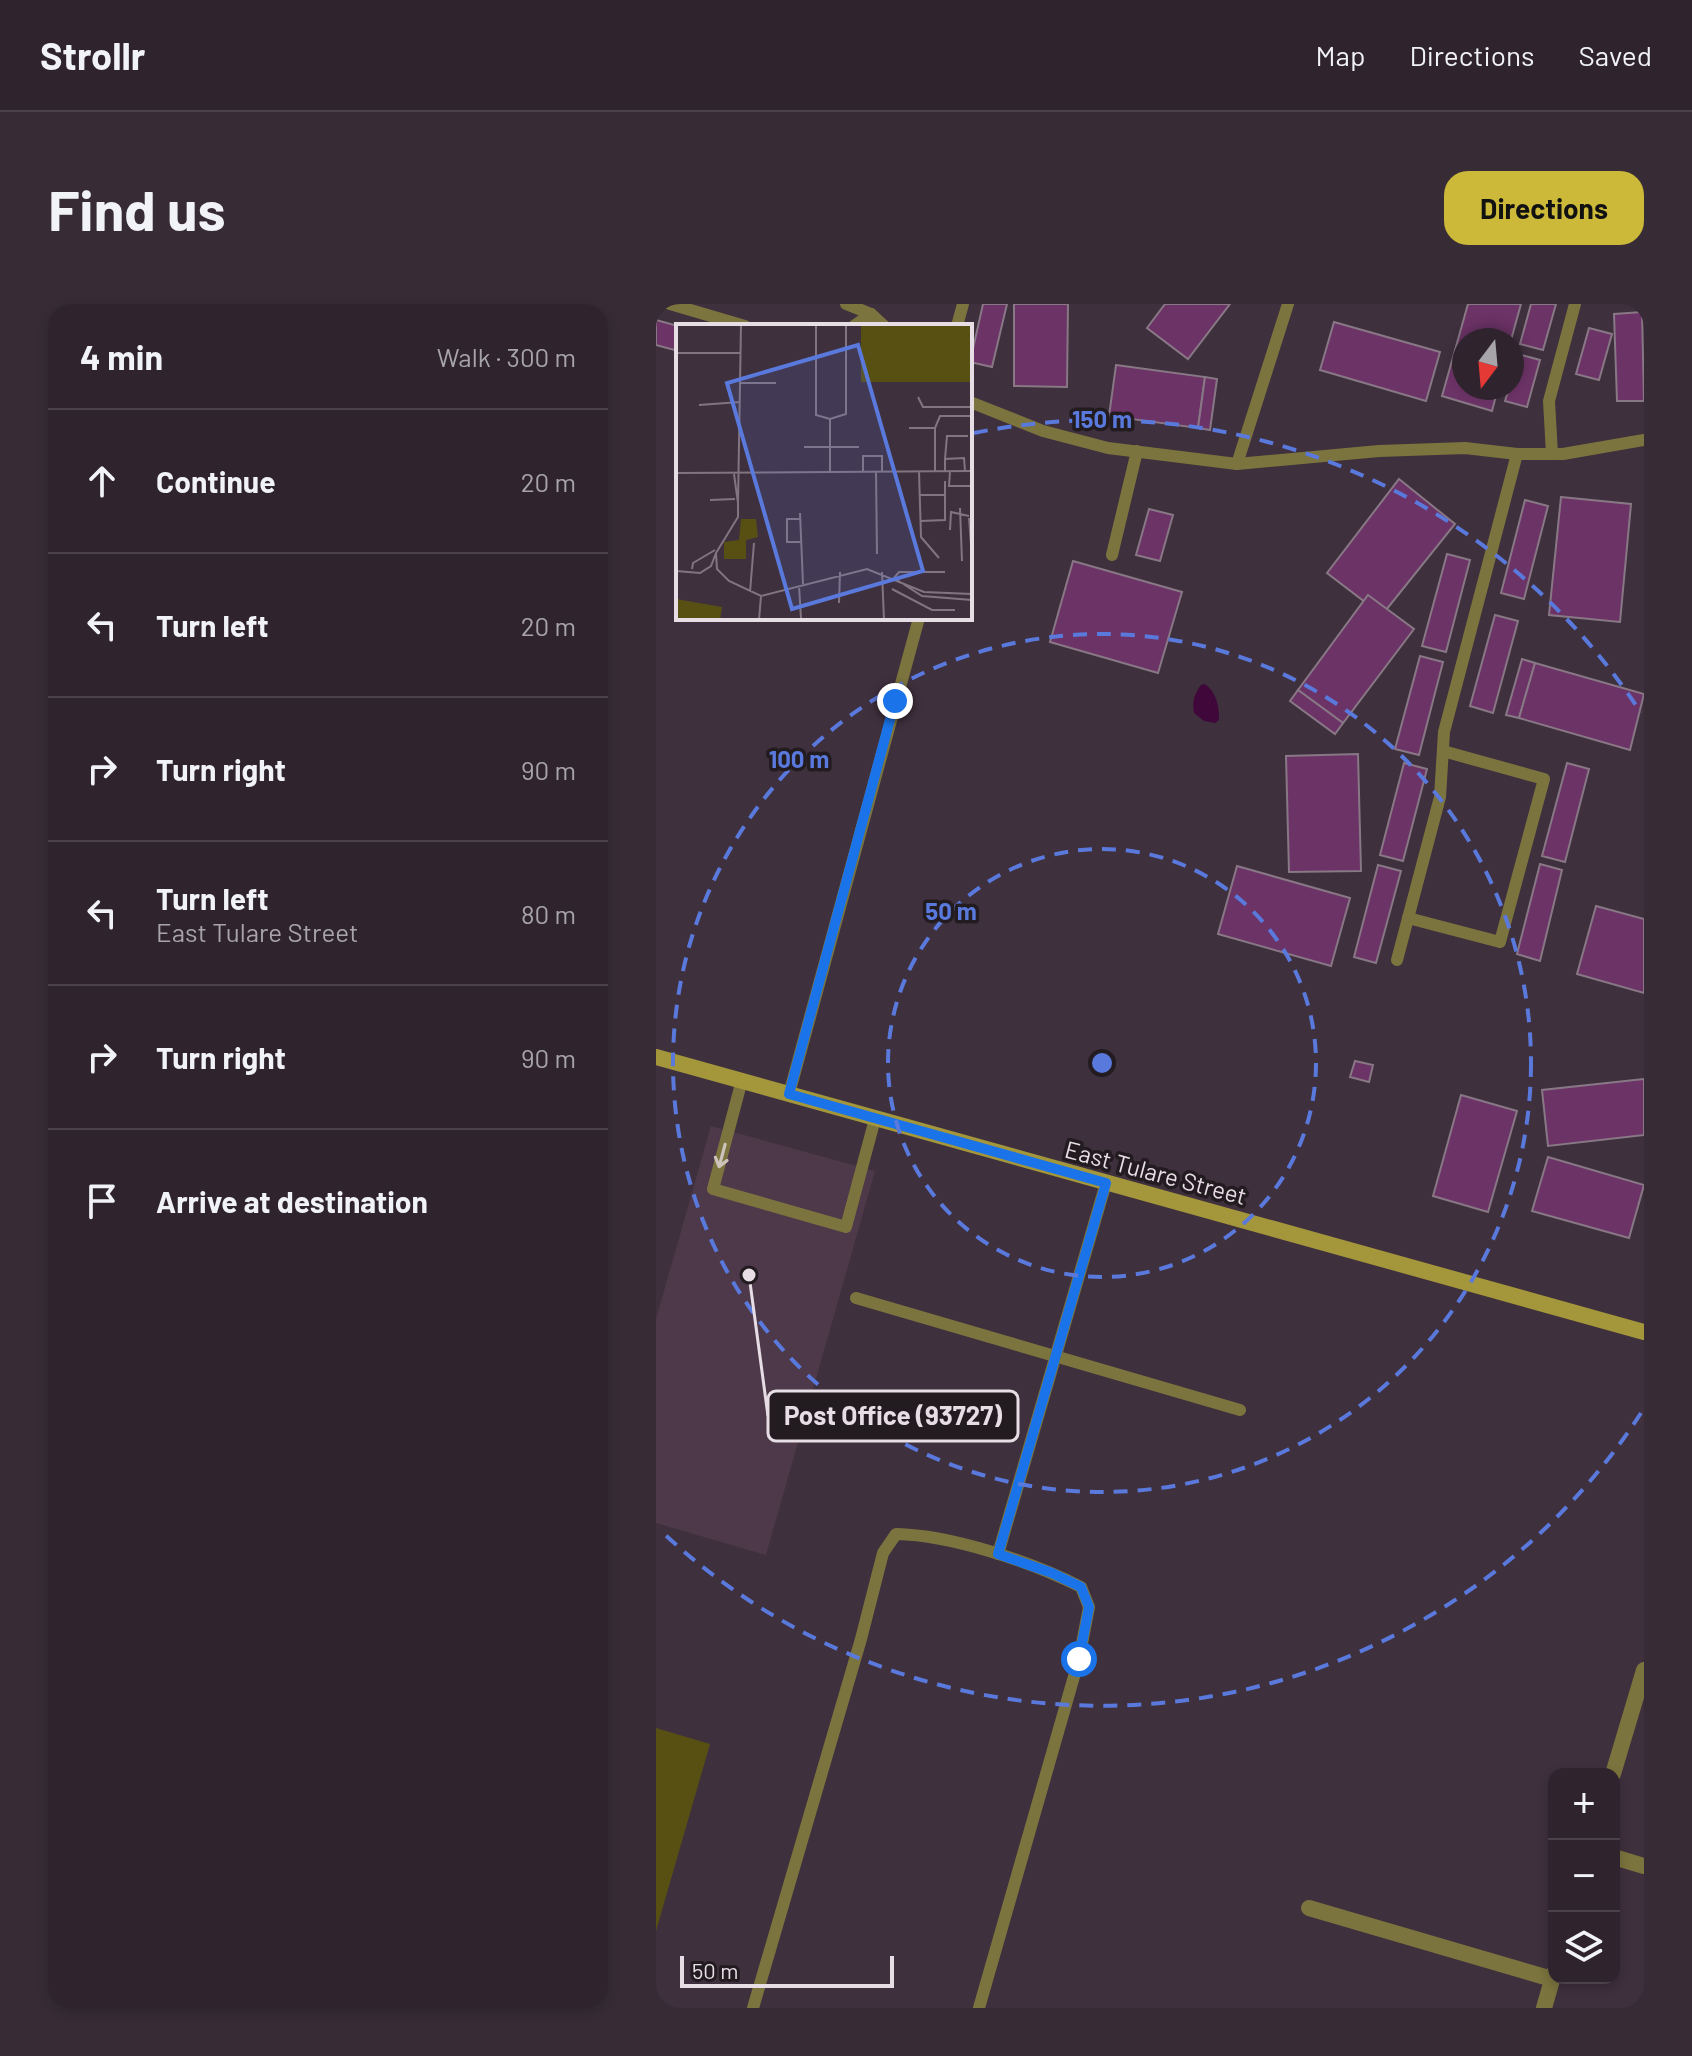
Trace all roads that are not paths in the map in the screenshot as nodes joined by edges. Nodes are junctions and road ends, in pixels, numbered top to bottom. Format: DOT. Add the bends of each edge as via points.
graph roads {
  1 [pos="670,304"];
  2 [pos="846,304"];
  3 [pos="963,304"];
  4 [pos="1288,304"];
  5 [pos="1575,304"];
  6 [pos="870,309"];
  7 [pos="738,324"];
  8 [pos="856,324"];
  9 [pos="958,324"];
  10 [pos="972,403"];
  11 [pos="1644,440"];
  12 [pos="1137,451"];
  13 [pos="1517,454"];
  14 [pos="1552,454"];
  15 [pos="1237,464"];
  16 [pos="1112,555"];
  17 [pos="918,620"];
  18 [pos="1443,751"];
  19 [pos="1408,918"];
  20 [pos="1397,960"];
  21 [pos="656,1057"];
  22 [pos="742,1080"];
  23 [pos="789,1094"];
  24 [pos="875,1119"];
  25 [pos="1106,1183"];
  26 [pos="856,1298"];
  27 [pos="1644,1332"];
  28 [pos="1054,1355"];
  29 [pos="1240,1410"];
  30 [pos="998,1554"];
  31 [pos="1644,1670"];
  32 [pos="1615,1768"];
  33 [pos="1620,1859"];
  34 [pos="1644,1866"];
  35 [pos="1309,1908"];
  36 [pos="1548,1975"];
  37 [pos="1551,1984"];
  38 [pos="753,2008"];
  39 [pos="979,2008"];
  40 [pos="1544,2008"];
  1 -- 7 [label="lane"];
  2 -- 6 [label="lane"];
  3 -- 9 [label="lane"];
  4 -- 15 [label="lane"];
  5 -- 14 [label="lane" via="1549,401"];
  6 -- 8 [label="lane"];
  10 -- 12 [label="lane" via="1043,431"];
  11 -- 14 [label="lane"];
  12 -- 15 [label="lane"];
  12 -- 16 [label="lane"];
  13 -- 14 [label="lane"];
  13 -- 15 [label="lane" via="1465,448 1393,450"];
  13 -- 18 [label="lane"];
  17 -- 23 [label="lane"];
  18 -- 19 [label="lane" via="1440,797"];
  18 -- 19 [label="lane" via="1544,779 1500,942"];
  19 -- 20 [label="lane"];
  21 -- 22 [label="main road, East Tulare Street"];
  22 -- 23 [label="main road, East Tulare Street"];
  22 -- 24 [label="lane, one-way" via="713,1189 743,1198 846,1227"];
  23 -- 24 [label="main road, East Tulare Street"];
  24 -- 25 [label="main road, East Tulare Street"];
  25 -- 27 [label="main road, East Tulare Street"];
  25 -- 28 [label="lane"];
  26 -- 28 [label="lane"];
  28 -- 29 [label="lane"];
  28 -- 30 [label="lane"];
  30 -- 38 [label="lane" via="911,1534 896,1534 883,1553"];
  30 -- 39 [label="lane" via="1081,1587 1089,1607 1079,1659"];
  31 -- 32 [label="street"];
  33 -- 34 [label="street"];
  35 -- 36 [label="street"];
  37 -- 40 [label="street"];
}
